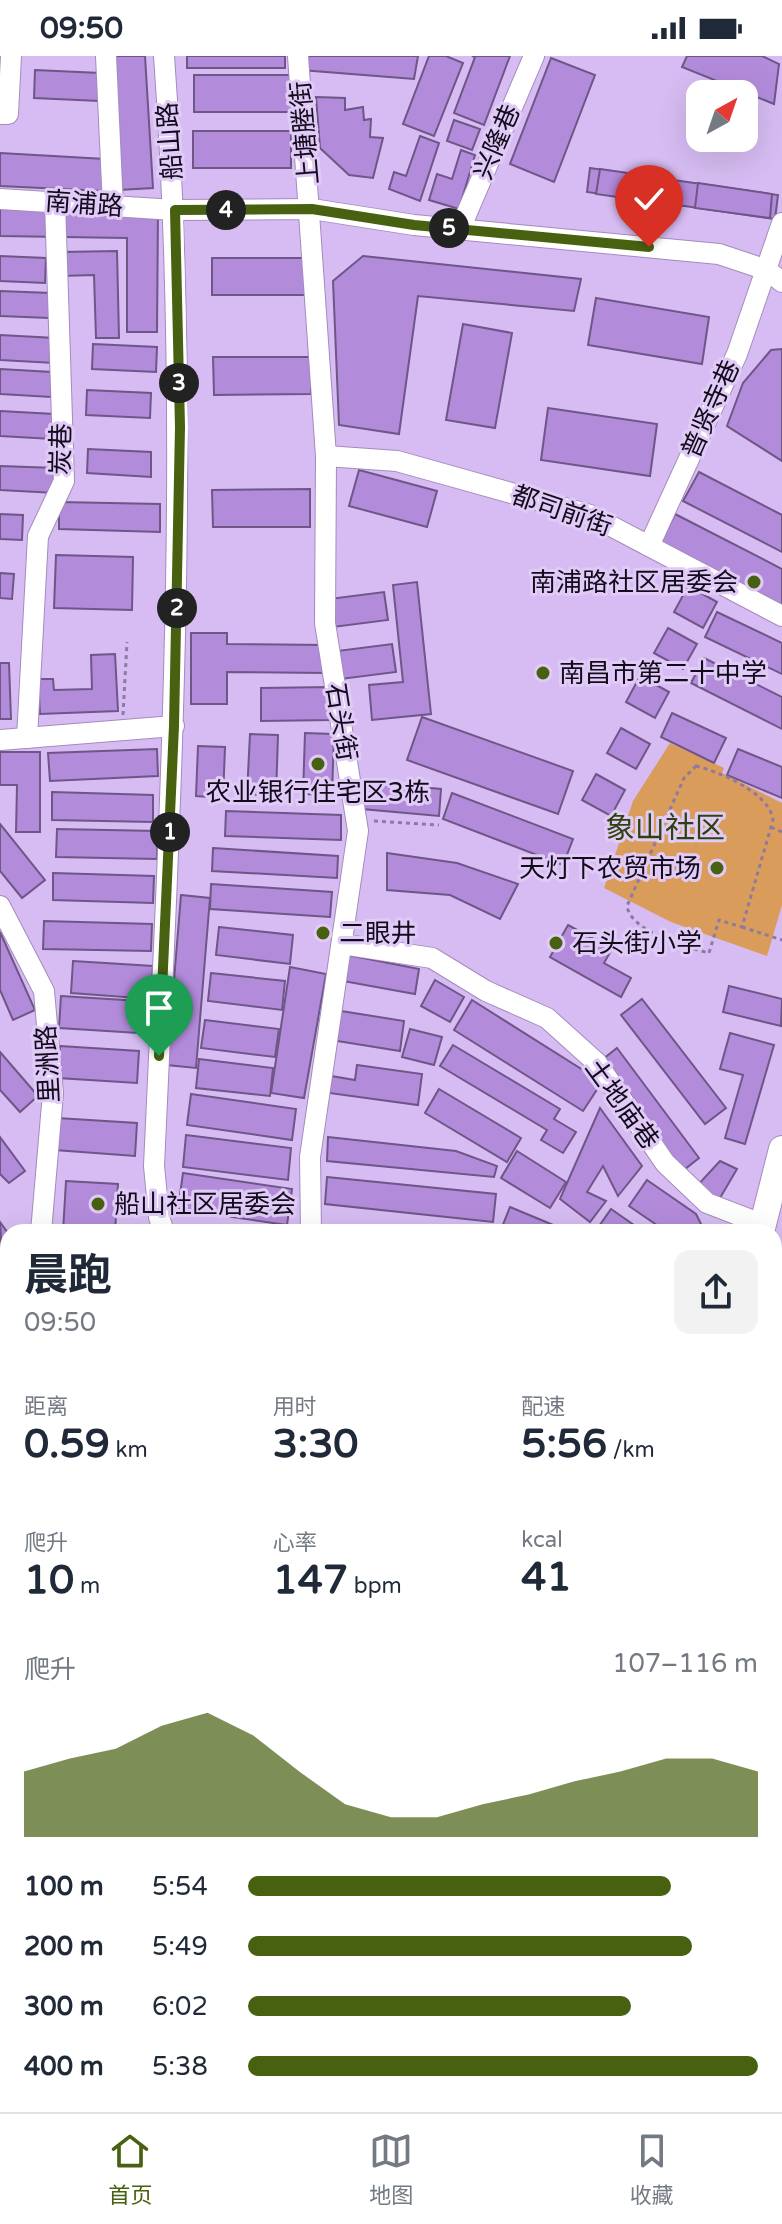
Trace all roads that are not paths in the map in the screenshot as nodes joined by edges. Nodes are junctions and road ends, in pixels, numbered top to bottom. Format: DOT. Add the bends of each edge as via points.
graph roads {
  1 [pos="11,56"];
  2 [pos="106,56"];
  3 [pos="164,56"];
  4 [pos="298,56"];
  5 [pos="534,56"];
  6 [pos="0,114"];
  7 [pos="0,199"];
  8 [pos="55,202"];
  9 [pos="113,206"];
  10 [pos="312,209"];
  11 [pos="175,210"];
  12 [pos="782,223"];
  13 [pos="460,229"];
  14 [pos="775,276"];
  15 [pos="326,456"];
  16 [pos="649,546"];
  17 [pos="782,616"];
  18 [pos="174,726"];
  19 [pos="27,738"];
  20 [pos="0,740"];
  21 [pos="0,906"];
  22 [pos="342,944"];
  23 [pos="782,1149"];
  24 [pos="42,1224"];
  25 [pos="161,1224"];
  26 [pos="311,1224"];
  27 [pos="762,1224"];
  28 [pos="770,1224"];
  1 -- 6 [label="street" via="8,114"];
  2 -- 9 [label="street"];
  3 -- 11 [label="street, 船山路"];
  4 -- 10 [label="street, 上塘塍街"];
  5 -- 13 [label="street, 兴隆巷"];
  7 -- 8 [label="street, 南浦路"];
  8 -- 9 [label="street, 南浦路"];
  8 -- 19 [label="street, 炭巷" via="64,481 38,536"];
  9 -- 11 [label="street, 南浦路"];
  10 -- 11 [label="street, 南浦路"];
  10 -- 13 [label="street, 南浦路"];
  10 -- 15 [label="street, 石头街"];
  11 -- 18 [label="street, 船山路" via="180,427"];
  12 -- 14 [label="street, 普贤寺巷"];
  13 -- 14 [label="street, 南浦路" via="719,254"];
  14 -- 16 [label="street, 普贤寺巷"];
  15 -- 16 [label="street, 都司前街" via="397,461 590,515"];
  15 -- 22 [label="street, 石头街" via="325,623 358,831"];
  16 -- 17 [label="street, 都司前街"];
  18 -- 19 [label="street"];
  18 -- 25 [label="street, 船山路" via="154,1166"];
  19 -- 20 [label="street"];
  21 -- 24 [label="street, 里洲路" via="44,991 53,1093"];
  22 -- 26 [label="street, 石头街" via="310,1157"];
  22 -- 27 [label="street, 土地庙巷" via="432,958 486,991 547,1018 597,1063 665,1163 707,1203"];
  23 -- 28 [label="main road"];
}
